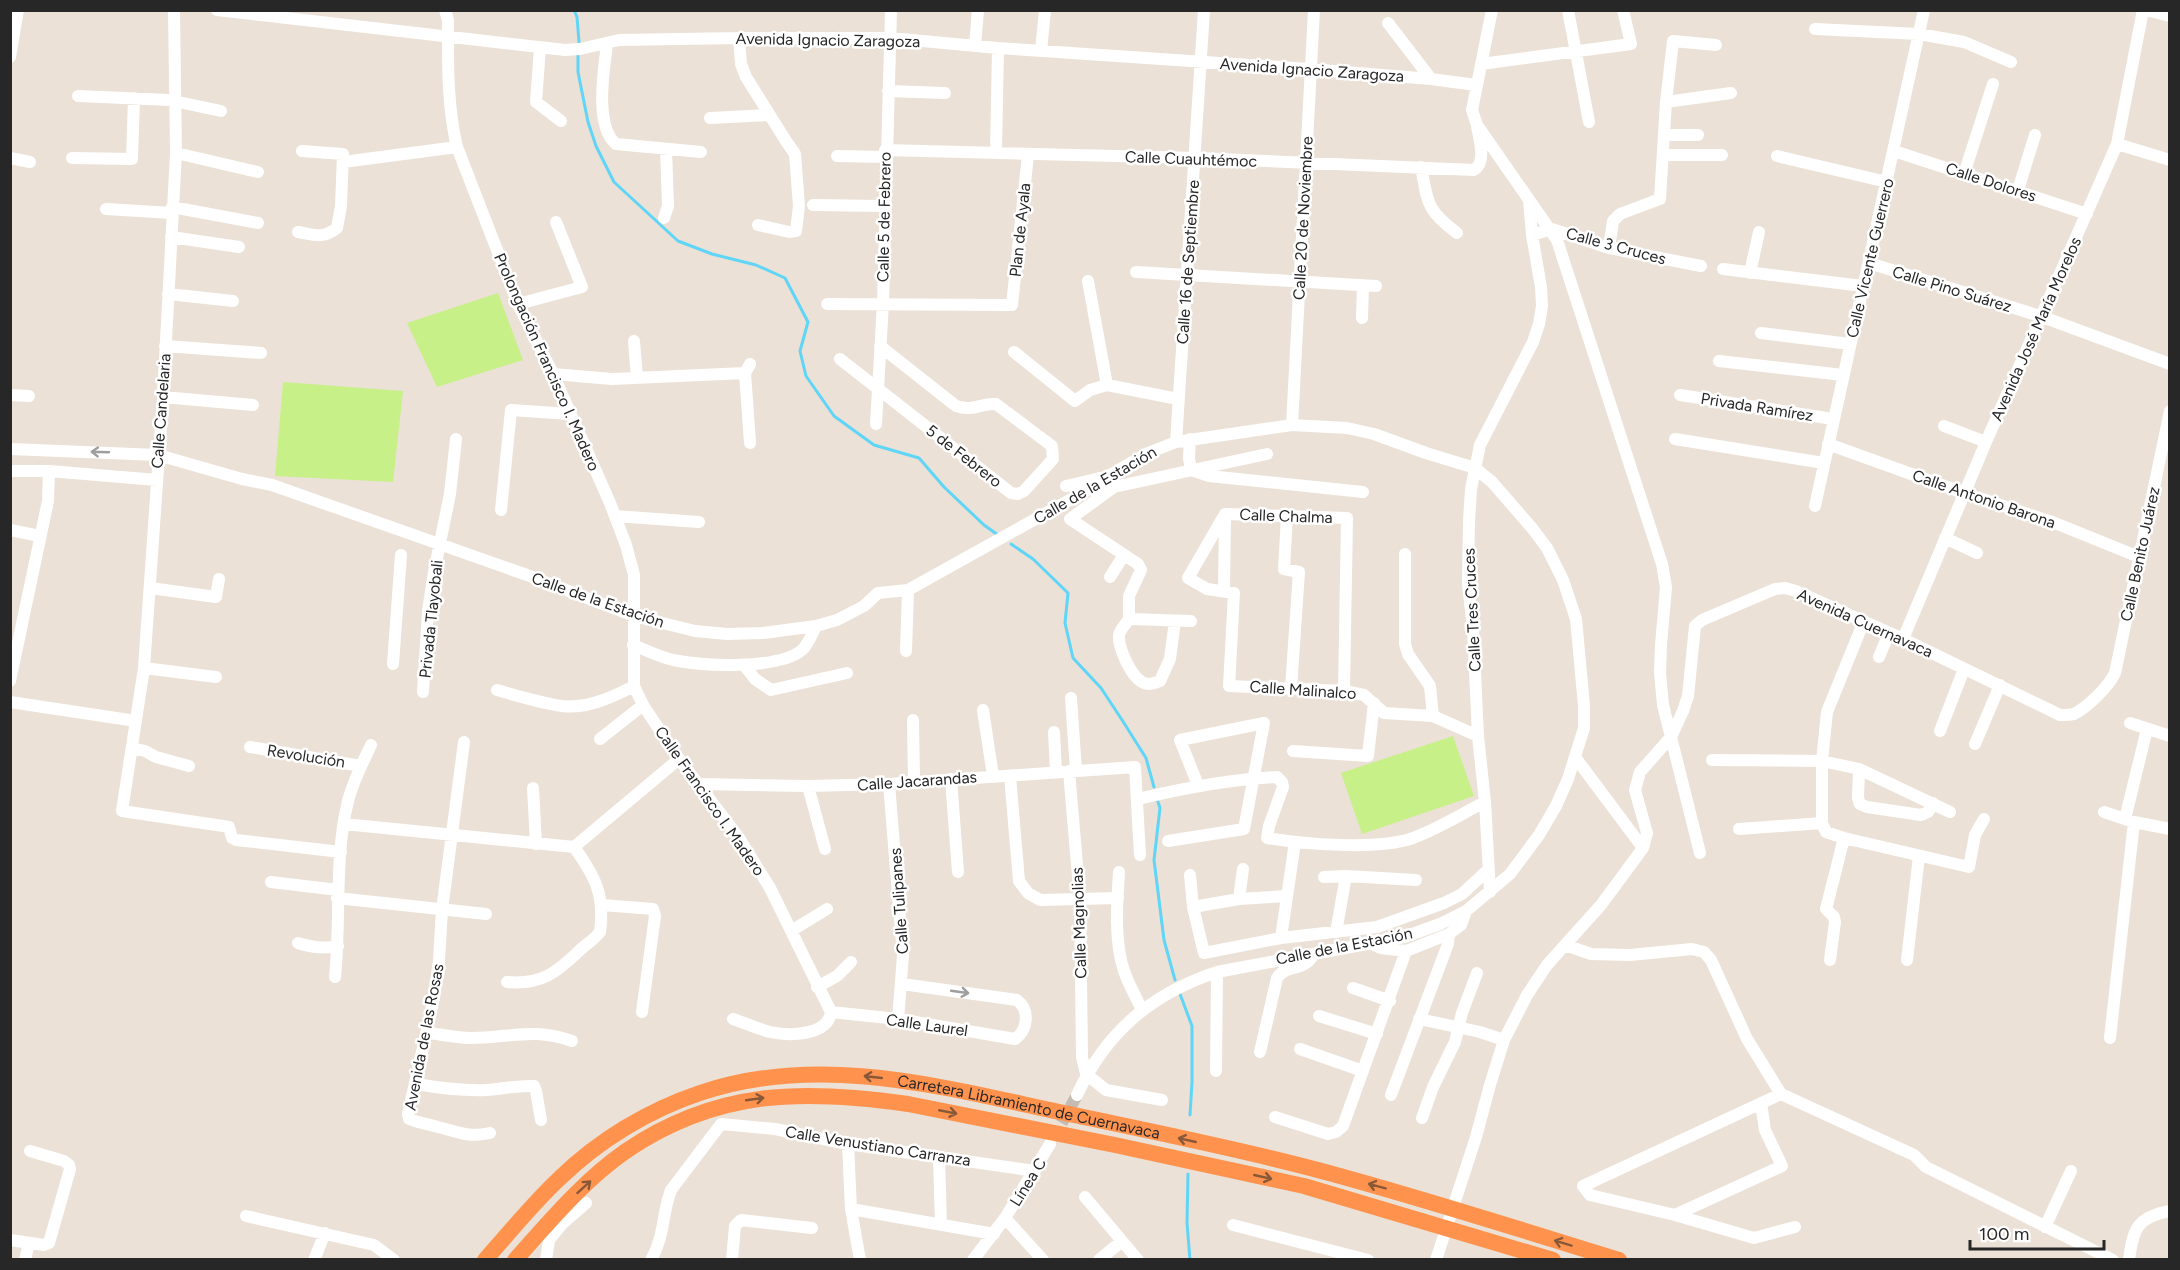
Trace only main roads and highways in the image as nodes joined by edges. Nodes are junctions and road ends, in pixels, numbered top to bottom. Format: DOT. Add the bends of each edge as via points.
graph roads {
  1 [pos="485,1260"];
  2 [pos="515,1260"];
  3 [pos="1553,1260"];
  4 [pos="1619,1260"];
  4 -- 1 [label="highway, Carretera Libramiento de Cuernavaca, one-way" via="1299,1165 912,1082 826,1073 730,1084 651,1113 561,1177"];
  2 -- 3 [label="highway, Carretera Libramiento de Cuernavaca, one-way" via="578,1191 626,1151 659,1132 706,1110 735,1102 814,1095 908,1104 1243,1173 1325,1192"];
}
